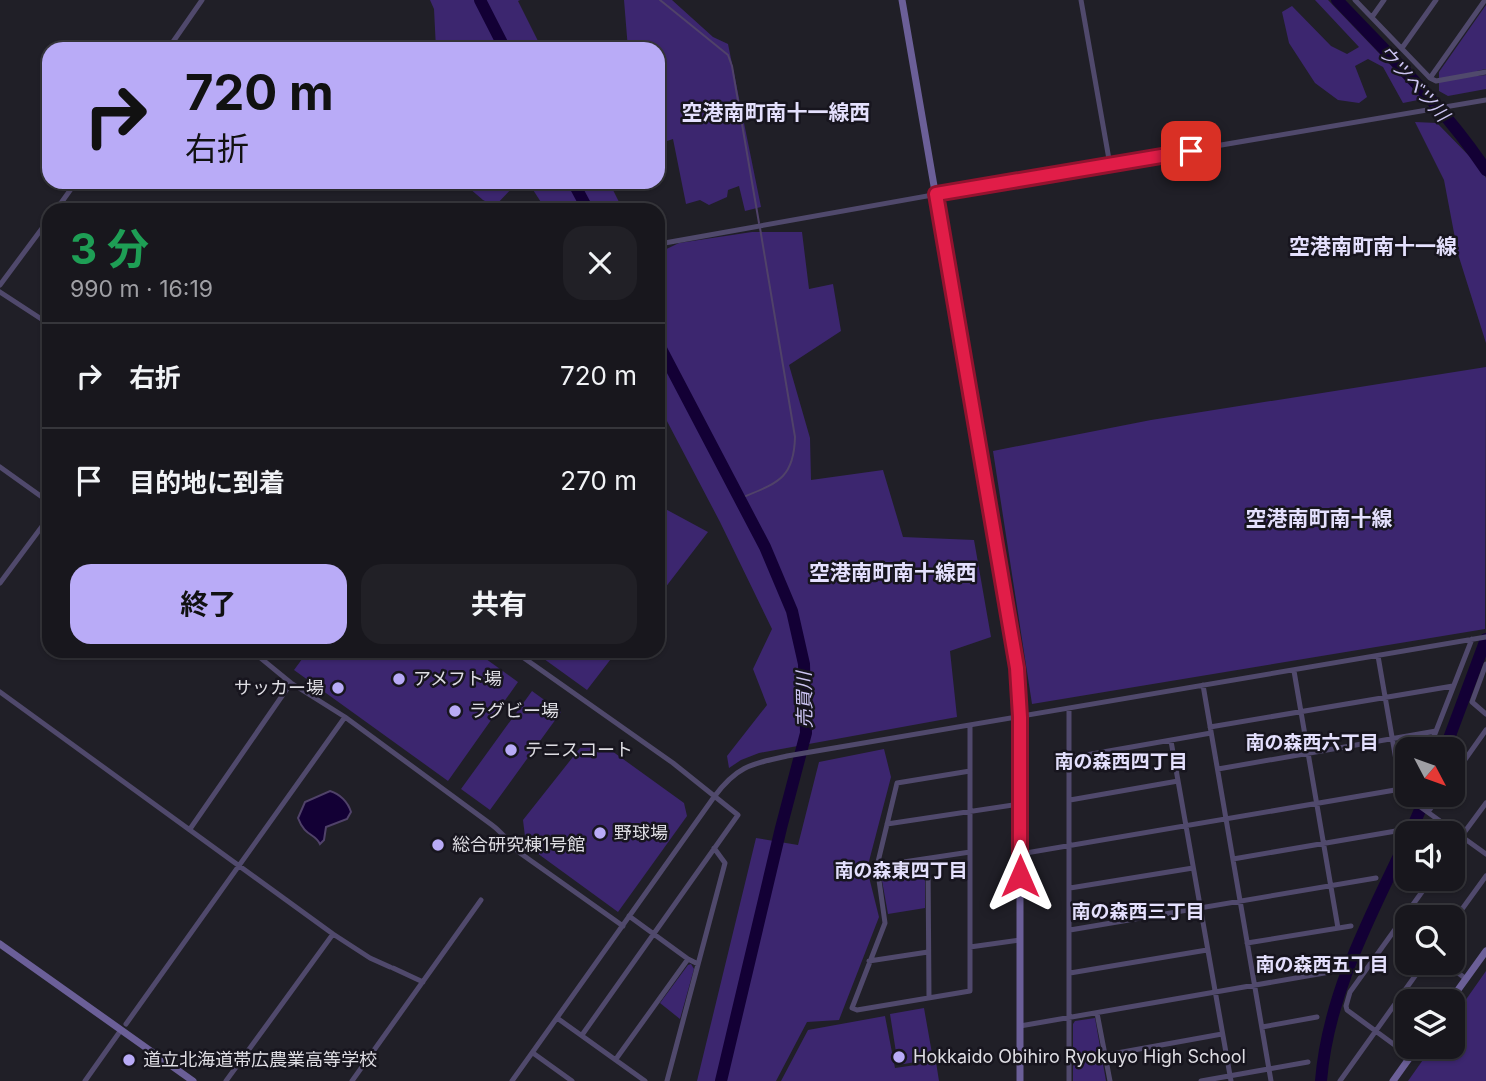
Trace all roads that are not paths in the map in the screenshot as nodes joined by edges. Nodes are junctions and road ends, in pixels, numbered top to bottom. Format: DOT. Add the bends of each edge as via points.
graph roads {
  1 [pos="202,0"];
  2 [pos="902,0"];
  3 [pos="1082,0"];
  4 [pos="1355,0"];
  5 [pos="1384,0"];
  6 [pos="1436,0"];
  7 [pos="1485,0"];
  8 [pos="1372,17"];
  9 [pos="172,42"];
  10 [pos="1402,48"];
  11 [pos="1486,72"];
  12 [pos="1430,78"];
  13 [pos="1486,100"];
  14 [pos="1110,165"];
  15 [pos="936,194"];
  16 [pos="42,228"];
  17 [pos="665,243"];
  18 [pos="0,285"];
  19 [pos="0,292"];
  20 [pos="42,319"];
  21 [pos="0,467"];
  22 [pos="42,497"];
  23 [pos="42,526"];
  24 [pos="0,583"];
  25 [pos="1483,638"];
  26 [pos="1472,639"];
  27 [pos="1378,656"];
  28 [pos="261,658"];
  29 [pos="524,658"];
  30 [pos="1486,664"];
  31 [pos="1294,671"];
  32 [pos="291,683"];
  33 [pos="1203,685"];
  34 [pos="1453,686"];
  35 [pos="0,692"];
  36 [pos="1386,698"];
  37 [pos="1069,709"];
  38 [pos="1302,711"];
  39 [pos="1486,714"];
  40 [pos="345,717"];
  41 [pos="1020,717"];
  42 [pos="970,726"];
  43 [pos="1211,730"];
  44 [pos="1486,730"];
  45 [pos="1436,731"];
  46 [pos="1434,737"];
  47 [pos="1394,739"];
  48 [pos="1171,741"];
  49 [pos="1395,746"];
  50 [pos="1309,754"];
  51 [pos="1069,758"];
  52 [pos="1465,760"];
  53 [pos="1218,769"];
  54 [pos="970,771"];
  55 [pos="1178,781"];
  56 [pos="1395,790"];
  57 [pos="714,797"];
  58 [pos="1070,800"];
  59 [pos="1317,803"];
  60 [pos="1486,803"];
  61 [pos="1020,804"];
  62 [pos="1421,807"];
  63 [pos="1430,807"];
  64 [pos="970,811"];
  65 [pos="1426,811"];
  66 [pos="1226,818"];
  67 [pos="1439,821"];
  68 [pos="887,824"];
  69 [pos="1186,825"];
  70 [pos="190,829"];
  71 [pos="1395,831"];
  72 [pos="1465,832"];
  73 [pos="1465,840"];
  74 [pos="1324,844"];
  75 [pos="1069,845"];
  76 [pos="714,848"];
  77 [pos="970,852"];
  78 [pos="1020,854"];
  79 [pos="1486,854"];
  80 [pos="1233,859"];
  81 [pos="928,860"];
  82 [pos="239,864"];
  83 [pos="877,866"];
  84 [pos="1193,868"];
  85 [pos="1486,876"];
  86 [pos="1376,878"];
  87 [pos="1332,887"];
  88 [pos="1070,888"];
  89 [pos="481,900"];
  90 [pos="1240,902"];
  91 [pos="1465,905"];
  92 [pos="1201,909"];
  93 [pos="629,916"];
  94 [pos="623,926"];
  95 [pos="1351,926"];
  96 [pos="1338,928"];
  97 [pos="1070,930"];
  98 [pos="1395,931"];
  99 [pos="333,934"];
  100 [pos="653,934"];
  101 [pos="1020,940"];
  102 [pos="1247,943"];
  103 [pos="0,944"];
  104 [pos="970,947"];
  105 [pos="1207,950"];
  106 [pos="1486,951"];
  107 [pos="928,952"];
  108 [pos="688,959"];
  109 [pos="869,961"];
  110 [pos="698,964"];
  111 [pos="1330,972"];
  112 [pos="1070,973"];
  113 [pos="1416,975"];
  114 [pos="1461,975"];
  115 [pos="1466,979"];
  116 [pos="424,982"];
  117 [pos="1254,986"];
  118 [pos="1459,989"];
  119 [pos="1215,992"];
  120 [pos="929,998"];
  121 [pos="1097,1013"];
  122 [pos="1069,1017"];
  123 [pos="1317,1017"];
  124 [pos="557,1018"];
  125 [pos="1020,1026"];
  126 [pos="123,1027"];
  127 [pos="1262,1027"];
  128 [pos="1376,1030"];
  129 [pos="1222,1034"];
  130 [pos="582,1035"];
  131 [pos="1395,1045"];
  132 [pos="533,1053"];
  133 [pos="1106,1055"];
  134 [pos="616,1059"];
  135 [pos="1410,1059"];
  136 [pos="1308,1062"];
  137 [pos="1269,1070"];
  138 [pos="1231,1078"];
  139 [pos="640,1080"];
  140 [pos="85,1081"];
  141 [pos="193,1081"];
  142 [pos="226,1081"];
  143 [pos="352,1081"];
  144 [pos="512,1081"];
  145 [pos="572,1081"];
  146 [pos="667,1081"];
  147 [pos="1020,1081"];
  148 [pos="1069,1081"];
  149 [pos="1110,1081"];
  150 [pos="1201,1081"];
  151 [pos="1271,1081"];
  152 [pos="1340,1081"];
  153 [pos="1393,1081"];
  1 -- 9 [label="street"];
  2 -- 15 [label="main road"];
  3 -- 14 [label="street"];
  4 -- 8 [label="street"];
  5 -- 8 [label="street"];
  6 -- 10 [label="street"];
  7 -- 12 [label="street"];
  8 -- 10 [label="street"];
  10 -- 12 [label="street"];
  11 -- 12 [label="street" via="1436,81"];
  13 -- 14 [label="street"];
  14 -- 15 [label="street"];
  15 -- 17 [label="street"];
  15 -- 41 [label="main road" via="1015,656"];
  16 -- 18 [label="street"];
  19 -- 20 [label="street"];
  21 -- 22 [label="street"];
  23 -- 24 [label="street"];
  25 -- 26 [label="street"];
  26 -- 27 [label="street"];
  26 -- 34 [label="street"];
  27 -- 31 [label="street"];
  27 -- 36 [label="street"];
  28 -- 32 [label="street"];
  29 -- 57 [label="street"];
  30 -- 39 [label="street" via="1472,702"];
  31 -- 33 [label="street"];
  31 -- 38 [label="street"];
  32 -- 40 [label="street"];
  32 -- 70 [label="street"];
  33 -- 37 [label="street"];
  33 -- 43 [label="street"];
  34 -- 36 [label="street"];
  34 -- 45 [label="street"];
  35 -- 70 [label="street"];
  36 -- 38 [label="street"];
  36 -- 47 [label="street"];
  37 -- 41 [label="street"];
  37 -- 51 [label="street"];
  38 -- 43 [label="street"];
  38 -- 50 [label="street"];
  40 -- 82 [label="street"];
  40 -- 94 [label="street" via="499,830 520,853"];
  41 -- 42 [label="street"];
  41 -- 61 [label="main road"];
  42 -- 54 [label="street"];
  42 -- 57 [label="street" via="755,763 728,779"];
  43 -- 48 [label="street"];
  43 -- 53 [label="street"];
  44 -- 52 [label="street"];
  45 -- 46 [label="street"];
  45 -- 47 [label="street"];
  47 -- 49 [label="street"];
  47 -- 50 [label="street"];
  48 -- 51 [label="street"];
  48 -- 55 [label="street"];
  50 -- 53 [label="street"];
  50 -- 59 [label="street"];
  51 -- 58 [label="street"];
  53 -- 66 [label="street"];
  54 -- 64 [label="street"];
  54 -- 68 [label="street" via="897,783"];
  55 -- 58 [label="street"];
  55 -- 69 [label="street"];
  56 -- 59 [label="street"];
  57 -- 76 [label="street" via="738,815"];
  57 -- 93 [label="street"];
  58 -- 75 [label="street"];
  59 -- 66 [label="street"];
  59 -- 74 [label="street"];
  60 -- 72 [label="street"];
  61 -- 64 [label="street"];
  61 -- 78 [label="main road"];
  62 -- 65 [label="street"];
  63 -- 65 [label="street"];
  64 -- 68 [label="street"];
  64 -- 77 [label="street"];
  65 -- 67 [label="street"];
  66 -- 69 [label="street"];
  66 -- 80 [label="street"];
  68 -- 83 [label="street"];
  69 -- 75 [label="street"];
  69 -- 84 [label="street"];
  70 -- 82 [label="street"];
  71 -- 74 [label="street"];
  73 -- 79 [label="street"];
  74 -- 80 [label="street"];
  74 -- 87 [label="street"];
  75 -- 78 [label="street"];
  75 -- 88 [label="street"];
  76 -- 100 [label="street"];
  76 -- 110 [label="street" via="725,863"];
  77 -- 81 [label="street"];
  77 -- 104 [label="street"];
  78 -- 101 [label="main road"];
  80 -- 90 [label="street"];
  81 -- 83 [label="street"];
  81 -- 107 [label="street"];
  82 -- 99 [label="street"];
  82 -- 126 [label="street"];
  83 -- 109 [label="street" via="885,923"];
  84 -- 88 [label="street"];
  84 -- 92 [label="street"];
  85 -- 91 [label="street"];
  86 -- 87 [label="street"];
  87 -- 90 [label="street"];
  87 -- 96 [label="street"];
  88 -- 97 [label="street"];
  89 -- 116 [label="street"];
  90 -- 92 [label="street"];
  90 -- 102 [label="street"];
  92 -- 97 [label="street"];
  92 -- 105 [label="street"];
  93 -- 94 [label="street"];
  93 -- 100 [label="street"];
  94 -- 124 [label="street"];
  95 -- 96 [label="street"];
  96 -- 102 [label="street"];
  97 -- 112 [label="street"];
  98 -- 128 [label="street" via="1350,992 1346,1006"];
  99 -- 116 [label="street" via="370,958"];
  99 -- 142 [label="street"];
  100 -- 108 [label="street"];
  100 -- 130 [label="street"];
  101 -- 104 [label="street"];
  101 -- 125 [label="main road"];
  102 -- 117 [label="street"];
  103 -- 126 [label="main road"];
  104 -- 120 [label="street" via="971,991"];
  105 -- 112 [label="street"];
  105 -- 119 [label="street"];
  106 -- 115 [label="main road"];
  107 -- 109 [label="street"];
  107 -- 120 [label="street"];
  108 -- 110 [label="street"];
  108 -- 134 [label="street"];
  109 -- 120 [label="street" via="852,1008"];
  110 -- 146 [label="street"];
  111 -- 117 [label="street"];
  112 -- 122 [label="street"];
  113 -- 128 [label="street"];
  114 -- 115 [label="street"];
  115 -- 118 [label="main road"];
  116 -- 143 [label="street"];
  117 -- 119 [label="street"];
  117 -- 127 [label="street"];
  119 -- 121 [label="street"];
  119 -- 129 [label="street"];
  121 -- 122 [label="street"];
  121 -- 133 [label="street"];
  122 -- 125 [label="street"];
  122 -- 148 [label="street"];
  123 -- 127 [label="street"];
  124 -- 130 [label="street"];
  124 -- 132 [label="street"];
  125 -- 147 [label="main road"];
  126 -- 140 [label="street"];
  126 -- 141 [label="main road"];
  127 -- 137 [label="street"];
  128 -- 131 [label="street"];
  128 -- 152 [label="street"];
  129 -- 133 [label="street"];
  129 -- 138 [label="street"];
  130 -- 134 [label="street"];
  132 -- 144 [label="street"];
  132 -- 145 [label="street"];
  133 -- 149 [label="street"];
  134 -- 139 [label="street"];
  135 -- 153 [label="main road"];
  136 -- 137 [label="street"];
  137 -- 138 [label="street"];
  137 -- 151 [label="street"];
  138 -- 150 [label="street"];
}
